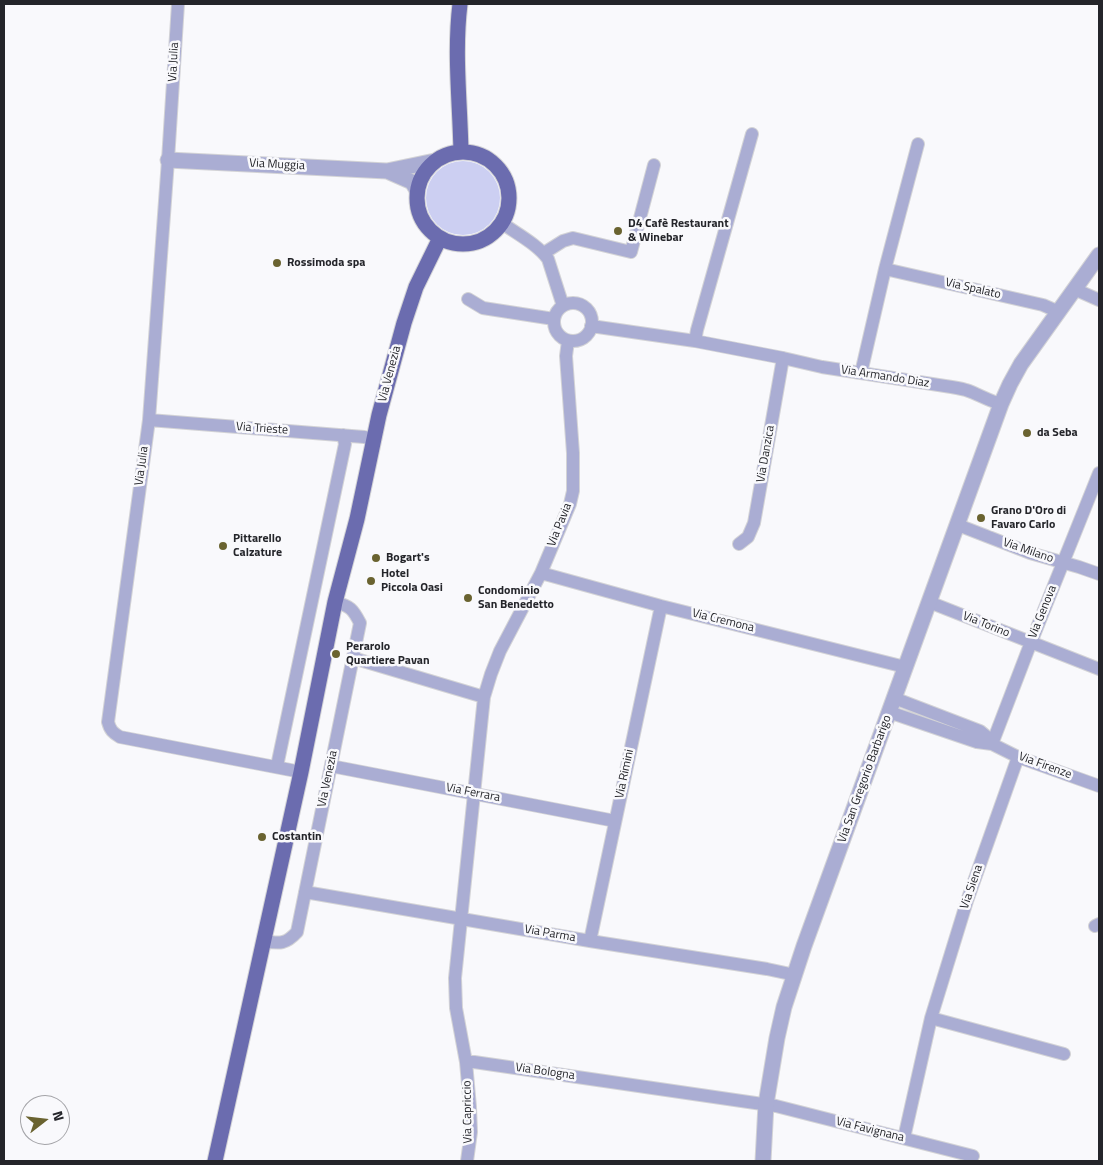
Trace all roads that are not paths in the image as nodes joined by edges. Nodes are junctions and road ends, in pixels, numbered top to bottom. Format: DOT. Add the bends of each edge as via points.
graph roads {
  1 [pos="178,4"];
  2 [pos="460,4"];
  3 [pos="752,134"];
  4 [pos="918,144"];
  5 [pos="461,152"];
  6 [pos="168,160"];
  7 [pos="435,160"];
  8 [pos="654,165"];
  9 [pos="387,171"];
  10 [pos="417,190"];
  11 [pos="502,223"];
  12 [pos="440,238"];
  13 [pos="544,253"];
  14 [pos="1099,255"];
  15 [pos="885,269"];
  16 [pos="1076,287"];
  17 [pos="468,299"];
  18 [pos="1099,300"];
  19 [pos="563,306"];
  20 [pos="1059,312"];
  21 [pos="554,320"];
  22 [pos="591,326"];
  23 [pos="568,340"];
  24 [pos="695,342"];
  25 [pos="784,358"];
  26 [pos="861,373"];
  27 [pos="1001,404"];
  28 [pos="148,420"];
  29 [pos="343,435"];
  30 [pos="374,439"];
  31 [pos="1098,478"];
  32 [pos="958,525"];
  33 [pos="739,544"];
  34 [pos="1063,563"];
  35 [pos="540,573"];
  36 [pos="1099,574"];
  37 [pos="335,602"];
  38 [pos="929,602"];
  39 [pos="661,606"];
  40 [pos="1031,643"];
  41 [pos="353,658"];
  42 [pos="905,667"];
  43 [pos="1099,669"];
  44 [pos="484,697"];
  45 [pos="892,705"];
  46 [pos="992,744"];
  47 [pos="1018,756"];
  48 [pos="276,766"];
  49 [pos="331,766"];
  50 [pos="301,772"];
  51 [pos="1099,786"];
  52 [pos="474,793"];
  53 [pos="615,821"];
  54 [pos="305,892"];
  55 [pos="461,919"];
  56 [pos="264,941"];
  57 [pos="590,941"];
  58 [pos="795,975"];
  59 [pos="931,1018"];
  60 [pos="1064,1054"];
  61 [pos="466,1062"];
  62 [pos="766,1104"];
  63 [pos="904,1138"];
  64 [pos="974,1156"];
  65 [pos="215,1161"];
  66 [pos="467,1161"];
  67 [pos="763,1161"];
  1 -- 6 [label="street, Via Julia"];
  2 -- 5 [label="main road" via="457,61"];
  3 -- 24 [label="street"];
  4 -- 15 [label="street"];
  5 -- 7 [label="main road"];
  5 -- 11 [label="main road" via="475,153 499,169 509,196"];
  6 -- 9 [label="street, Via Muggia"];
  6 -- 28 [label="street, Via Julia"];
  7 -- 9 [label="street, Via Muggia"];
  7 -- 10 [label="main road"];
  8 -- 13 [label="street" via="632,252 573,238"];
  9 -- 10 [label="street, Via Muggia" via="412,182"];
  10 -- 12 [label="main road" via="419,212 431,231"];
  11 -- 12 [label="main road" via="480,241 460,244"];
  11 -- 13 [label="street"];
  12 -- 30 [label="main road, Via Venezia" via="416,286"];
  13 -- 19 [label="street"];
  14 -- 16 [label="street"];
  15 -- 20 [label="street, Via Spalato" via="1042,305"];
  15 -- 26 [label="street"];
  16 -- 18 [label="street"];
  16 -- 20 [label="street"];
  17 -- 21 [label="street" via="483,308"];
  19 -- 21 [label="street"];
  19 -- 22 [label="street" via="575,304 586,309"];
  20 -- 27 [label="street" via="1021,364"];
  21 -- 23 [label="street" via="555,330"];
  22 -- 23 [label="street" via="585,337"];
  22 -- 24 [label="street, Via Armando Diaz"];
  23 -- 35 [label="street, Via Pavia" via="566,356 574,453 573,491"];
  24 -- 25 [label="street, Via Armando Diaz"];
  25 -- 26 [label="street, Via Armando Diaz"];
  25 -- 33 [label="street, Via Danzica" via="754,524 748,537"];
  26 -- 27 [label="street, Via Armando Diaz" via="965,390"];
  27 -- 32 [label="street, Via San Gregorio Barbarigo"];
  28 -- 29 [label="street, Via Trieste"];
  28 -- 48 [label="street, Via Julia" via="109,728 120,737"];
  29 -- 30 [label="street, Via Trieste"];
  29 -- 48 [label="street" via="346,444"];
  30 -- 37 [label="main road, Via Venezia"];
  31 -- 34 [label="street, Via Genova"];
  32 -- 34 [label="street, Via Milano"];
  32 -- 38 [label="street, Via San Gregorio Barbarigo"];
  34 -- 36 [label="street, Via Milano"];
  34 -- 40 [label="street, Via Genova"];
  35 -- 39 [label="street, Via Cremona"];
  35 -- 44 [label="street, Via Pavia" via="500,651"];
  37 -- 41 [label="street, Via Venezia" via="349,606 360,623"];
  37 -- 50 [label="main road, Via Venezia"];
  38 -- 40 [label="street, Via Torino"];
  38 -- 42 [label="street, Via San Gregorio Barbarigo"];
  39 -- 42 [label="street, Via Cremona"];
  39 -- 53 [label="street, Via Rimini"];
  40 -- 43 [label="street, Via Torino"];
  40 -- 46 [label="street, Via Genova"];
  41 -- 44 [label="street"];
  41 -- 49 [label="street, Via Venezia"];
  42 -- 45 [label="street, Via San Gregorio Barbarigo"];
  44 -- 52 [label="street, Via Pavia"];
  45 -- 46 [label="street, Via Firenze" via="980,731"];
  45 -- 58 [label="street, Via San Gregorio Barbarigo"];
  46 -- 47 [label="street, Via Firenze"];
  47 -- 51 [label="street, Via Firenze"];
  47 -- 59 [label="street, Via Siena" via="967,901"];
  48 -- 50 [label="street, Via Julia"];
  49 -- 52 [label="street, Via Ferrara"];
  49 -- 54 [label="street, Via Venezia"];
  50 -- 56 [label="main road, Via Venezia"];
  52 -- 53 [label="street, Via Ferrara"];
  52 -- 55 [label="street, Via Pavia"];
  53 -- 57 [label="street, Via Rimini"];
  54 -- 55 [label="street, Via Parma"];
  54 -- 56 [label="street, Via Venezia" via="297,932 288,941"];
  55 -- 57 [label="street, Via Parma"];
  55 -- 61 [label="street" via="455,978 456,1008"];
  56 -- 65 [label="main road, Via Venezia"];
  57 -- 58 [label="street, Via Parma"];
  58 -- 62 [label="street, Via San Gregorio Barbarigo" via="777,1038"];
  59 -- 60 [label="street"];
  59 -- 63 [label="street, Via Siena"];
  61 -- 62 [label="street, Via Bologna"];
  61 -- 66 [label="street, Via Capriccio" via="471,1132"];
  62 -- 63 [label="street, Via Favignana"];
  62 -- 67 [label="street, Via San Gregorio Barbarigo"];
  63 -- 64 [label="street, Via Favignana"];
}
